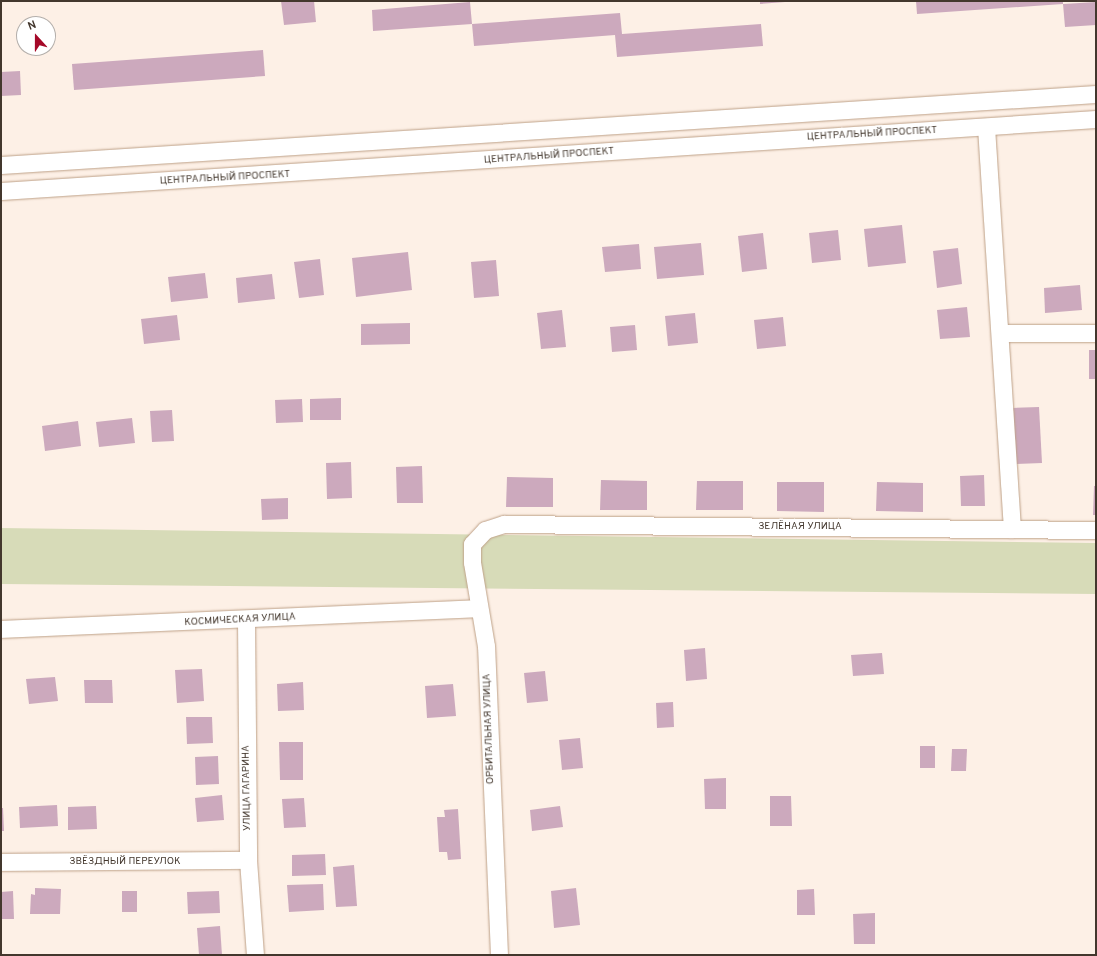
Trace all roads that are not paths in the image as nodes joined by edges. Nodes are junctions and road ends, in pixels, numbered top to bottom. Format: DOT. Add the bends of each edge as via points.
graph roads {
  1 [pos="1096,94"];
  2 [pos="1096,119"];
  3 [pos="986,127"];
  4 [pos="1,165"];
  5 [pos="1,191"];
  6 [pos="1000,333"];
  7 [pos="1096,333"];
  8 [pos="504,524"];
  9 [pos="1012,529"];
  10 [pos="1096,530"];
  11 [pos="478,608"];
  12 [pos="246,620"];
  13 [pos="1,629"];
  14 [pos="248,860"];
  15 [pos="1,862"];
  16 [pos="255,955"];
  17 [pos="499,955"];
  1 -- 4 [label="street"];
  2 -- 3 [label="street, ЦЕНТРАЛЬНЫЙ ПРОСПЕКТ"];
  3 -- 5 [label="street, ЦЕНТРАЛЬНЫЙ ПРОСПЕКТ"];
  3 -- 6 [label="street"];
  6 -- 7 [label="street"];
  6 -- 9 [label="street"];
  8 -- 9 [label="street, ЗЕЛЁНАЯ УЛИЦА"];
  8 -- 11 [label="street, ОРБИТАЛЬНАЯ УЛИЦА" via="485,530 472,544"];
  9 -- 10 [label="street, ЗЕЛЁНАЯ УЛИЦА"];
  11 -- 12 [label="street, КОСМИЧЕСКАЯ УЛИЦА"];
  11 -- 17 [label="street, ОРБИТАЛЬНАЯ УЛИЦА" via="486,646"];
  12 -- 13 [label="street, КОСМИЧЕСКАЯ УЛИЦА"];
  12 -- 14 [label="street, УЛИЦА ГАГАРИНА"];
  14 -- 15 [label="street, ЗВЁЗДНЫЙ ПЕРЕУЛОК"];
  14 -- 16 [label="street, УЛИЦА ГАГАРИНА"];
}
